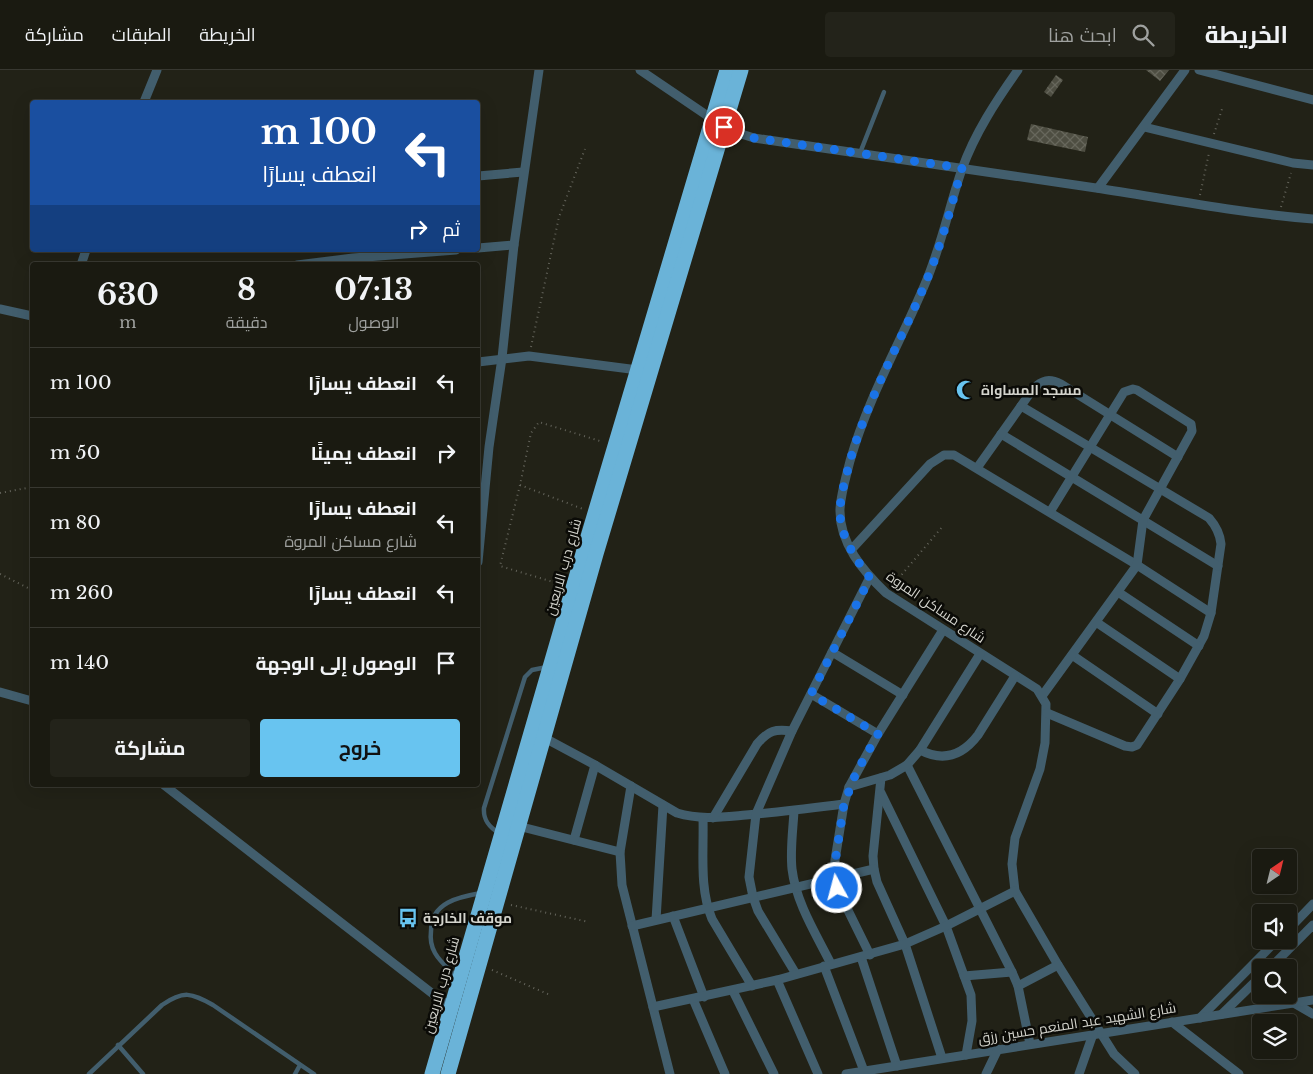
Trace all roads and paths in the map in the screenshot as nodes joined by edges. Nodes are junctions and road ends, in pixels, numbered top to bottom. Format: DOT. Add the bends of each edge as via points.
graph roads {
  1 [pos="156,70"];
  2 [pos="540,70"];
  3 [pos="640,70"];
  4 [pos="727,70"];
  5 [pos="741,70"];
  6 [pos="1018,70"];
  7 [pos="1185,70"];
  8 [pos="1199,70"];
  9 [pos="884,92"];
  10 [pos="145,100"];
  11 [pos="1313,100"];
  12 [pos="1222,110"];
  13 [pos="718,123"];
  14 [pos="1144,127"];
  15 [pos="1211,143"];
  16 [pos="585,149"];
  17 [pos="860,154"];
  18 [pos="1293,162"];
  19 [pos="1313,166"];
  20 [pos="962,168"];
  21 [pos="523,172"];
  22 [pos="480,176"];
  23 [pos="1098,188"];
  24 [pos="1198,205"];
  25 [pos="1278,216"];
  26 [pos="1313,219"];
  27 [pos="514,245"];
  28 [pos="480,248"];
  29 [pos="430,252"];
  30 [pos="321,262"];
  31 [pos="0,309"];
  32 [pos="30,316"];
  33 [pos="529,356"];
  34 [pos="502,358"];
  35 [pos="480,362"];
  36 [pos="638,370"];
  37 [pos="1021,406"];
  38 [pos="1110,414"];
  39 [pos="1001,434"];
  40 [pos="615,446"];
  41 [pos="1090,446"];
  42 [pos="1178,456"];
  43 [pos="978,468"];
  44 [pos="1072,477"];
  45 [pos="520,485"];
  46 [pos="30,487"];
  47 [pos="1160,488"];
  48 [pos="0,493"];
  49 [pos="1050,512"];
  50 [pos="596,514"];
  51 [pos="1143,520"];
  52 [pos="943,526"];
  53 [pos="480,541"];
  54 [pos="851,550"];
  55 [pos="590,552"];
  56 [pos="1137,565"];
  57 [pos="1218,566"];
  58 [pos="0,574"];
  59 [pos="870,578"];
  60 [pos="574,588"];
  61 [pos="30,589"];
  62 [pos="1118,592"];
  63 [pos="886,593"];
  64 [pos="1211,613"];
  65 [pos="1096,622"];
  66 [pos="943,630"];
  67 [pos="1199,646"];
  68 [pos="832,652"];
  69 [pos="980,654"];
  70 [pos="1072,655"];
  71 [pos="551,666"];
  72 [pos="1015,676"];
  73 [pos="1180,679"];
  74 [pos="0,692"];
  75 [pos="811,694"];
  76 [pos="903,695"];
  77 [pos="1042,696"];
  78 [pos="30,700"];
  79 [pos="1047,712"];
  80 [pos="1158,714"];
  81 [pos="792,731"];
  82 [pos="878,734"];
  83 [pos="538,735"];
  84 [pos="920,750"];
  85 [pos="595,765"];
  86 [pos="907,765"];
  87 [pos="881,778"];
  88 [pos="631,786"];
  89 [pos="167,787"];
  90 [pos="849,787"];
  91 [pos="880,791"];
  92 [pos="844,804"];
  93 [pos="664,805"];
  94 [pos="794,811"];
  95 [pos="756,814"];
  96 [pos="703,818"];
  97 [pos="713,818"];
  98 [pos="518,826"];
  99 [pos="502,835"];
  100 [pos="574,840"];
  101 [pos="620,852"];
  102 [pos="874,869"];
  103 [pos="834,878"];
  104 [pos="796,887"];
  105 [pos="1016,891"];
  106 [pos="490,897"];
  107 [pos="752,897"];
  108 [pos="1313,904"];
  109 [pos="708,908"];
  110 [pos="980,909"];
  111 [pos="673,916"];
  112 [pos="656,920"];
  113 [pos="1297,921"];
  114 [pos="589,922"];
  115 [pos="1313,925"];
  116 [pos="632,926"];
  117 [pos="946,926"];
  118 [pos="905,944"];
  119 [pos="1269,949"];
  120 [pos="865,956"];
  121 [pos="1279,959"];
  122 [pos="478,964"];
  123 [pos="828,965"];
  124 [pos="1058,965"];
  125 [pos="1012,972"];
  126 [pos="796,974"];
  127 [pos="964,976"];
  128 [pos="460,979"];
  129 [pos="777,980"];
  130 [pos="1252,985"];
  131 [pos="752,986"];
  132 [pos="1018,986"];
  133 [pos="732,991"];
  134 [pos="550,995"];
  135 [pos="704,997"];
  136 [pos="693,999"];
  137 [pos="1313,1000"];
  138 [pos="1297,1003"];
  139 [pos="1287,1004"];
  140 [pos="1296,1004"];
  141 [pos="653,1006"];
  142 [pos="452,1008"];
  143 [pos="1222,1014"];
  144 [pos="1313,1014"];
  145 [pos="1200,1018"];
  146 [pos="1172,1022"];
  147 [pos="1097,1034"];
  148 [pos="1030,1044"];
  149 [pos="118,1045"];
  150 [pos="998,1049"];
  151 [pos="966,1055"];
  152 [pos="942,1058"];
  153 [pos="300,1065"];
  154 [pos="897,1066"];
  155 [pos="864,1071"];
  156 [pos="89,1074"];
  157 [pos="143,1074"];
  158 [pos="295,1074"];
  159 [pos="314,1074"];
  160 [pos="432,1074"];
  161 [pos="448,1074"];
  162 [pos="670,1074"];
  163 [pos="725,1074"];
  164 [pos="774,1074"];
  165 [pos="818,1074"];
  166 [pos="849,1074"];
  167 [pos="986,1074"];
  168 [pos="1079,1074"];
  169 [pos="1135,1074"];
  170 [pos="1239,1074"];
  1 -- 10 [label="street"];
  2 -- 21 [label="street"];
  3 -- 13 [label="street"];
  4 -- 13 [label="highway, شارع درب الاربعين"];
  5 -- 13 [label="highway, شارع درب الاربعين"];
  6 -- 20 [label="street, شارع مساكن المروة" via="986,119"];
  7 -- 14 [label="street"];
  8 -- 11 [label="street"];
  9 -- 17 [label="lane"];
  12 -- 15 [label="path"];
  13 -- 17 [label="street" via="732,132 754,138"];
  13 -- 36 [label="highway, شارع درب الاربعين"];
  13 -- 55 [label="highway, شارع درب الاربعين"];
  14 -- 15 [label="street"];
  14 -- 23 [label="street"];
  15 -- 18 [label="street"];
  15 -- 24 [label="path"];
  16 -- 33 [label="path" via="559,217"];
  17 -- 20 [label="street"];
  18 -- 19 [label="street"];
  18 -- 25 [label="path"];
  20 -- 23 [label="street"];
  20 -- 54 [label="street, شارع مساكن المروة" via="937,254 876,387 855,444 840,510 843,532"];
  21 -- 22 [label="street"];
  21 -- 27 [label="street"];
  23 -- 24 [label="street"];
  24 -- 25 [label="street"];
  25 -- 26 [label="street"];
  27 -- 28 [label="street"];
  27 -- 34 [label="street"];
  29 -- 30 [label="street"];
  31 -- 32 [label="street"];
  33 -- 34 [label="street"];
  33 -- 36 [label="street"];
  34 -- 35 [label="street"];
  34 -- 53 [label="street"];
  36 -- 40 [label="highway, شارع درب الاربعين"];
  37 -- 38 [label="street" via="1039,383 1054,380"];
  37 -- 39 [label="street"];
  37 -- 41 [label="street"];
  38 -- 41 [label="street"];
  38 -- 42 [label="street"];
  38 -- 42 [label="street" via="1124,392 1132,389 1141,392 1191,424 1192,432"];
  39 -- 43 [label="street"];
  39 -- 44 [label="street"];
  40 -- 45 [label="path" via="539,422 531,433"];
  40 -- 50 [label="highway, شارع درب الاربعين"];
  41 -- 44 [label="street"];
  41 -- 47 [label="street"];
  42 -- 47 [label="street"];
  43 -- 49 [label="street"];
  43 -- 54 [label="street" via="954,455 938,457"];
  44 -- 49 [label="street"];
  44 -- 51 [label="street"];
  45 -- 50 [label="path"];
  45 -- 60 [label="path" via="500,566"];
  46 -- 48 [label="path"];
  47 -- 51 [label="street"];
  47 -- 57 [label="street" via="1216,525 1222,544"];
  49 -- 56 [label="street"];
  50 -- 55 [label="highway, شارع درب الاربعين"];
  51 -- 56 [label="street"];
  51 -- 57 [label="street"];
  52 -- 63 [label="path"];
  54 -- 59 [label="street, شارع مساكن المروة"];
  55 -- 60 [label="highway, شارع درب الاربعين"];
  55 -- 83 [label="highway, شارع درب الاربعين"];
  56 -- 62 [label="street"];
  56 -- 64 [label="street"];
  57 -- 64 [label="street"];
  58 -- 61 [label="path"];
  59 -- 63 [label="street, شارع مساكن المروة"];
  59 -- 68 [label="street"];
  60 -- 71 [label="highway, شارع درب الاربعين"];
  62 -- 65 [label="street"];
  62 -- 67 [label="street"];
  63 -- 66 [label="street, شارع مساكن المروة"];
  64 -- 67 [label="street"];
  65 -- 70 [label="street"];
  65 -- 73 [label="street"];
  66 -- 69 [label="street, شارع مساكن المروة"];
  66 -- 76 [label="street"];
  67 -- 73 [label="street"];
  68 -- 75 [label="street"];
  68 -- 76 [label="street"];
  69 -- 72 [label="street, شارع مساكن المروة"];
  69 -- 84 [label="street"];
  70 -- 77 [label="street"];
  70 -- 80 [label="street"];
  71 -- 83 [label="highway, شارع درب الاربعين"];
  71 -- 99 [label="lane" via="532,670 525,677 484,808 485,820"];
  72 -- 77 [label="street, شارع مساكن المروة"];
  72 -- 84 [label="street" via="967,747 942,756"];
  73 -- 80 [label="street"];
  74 -- 78 [label="street"];
  75 -- 81 [label="street"];
  75 -- 82 [label="street"];
  76 -- 82 [label="street"];
  77 -- 79 [label="street"];
  79 -- 80 [label="street" via="1132,747 1142,740"];
  79 -- 105 [label="street" via="1040,769 1015,838 1012,864"];
  81 -- 95 [label="street"];
  81 -- 97 [label="street" via="778,729 765,735"];
  82 -- 90 [label="street"];
  83 -- 85 [label="street"];
  83 -- 98 [label="highway, شارع درب الاربعين"];
  83 -- 99 [label="highway, شارع درب الاربعين"];
  84 -- 86 [label="street"];
  85 -- 88 [label="street"];
  85 -- 100 [label="street"];
  86 -- 87 [label="street"];
  86 -- 110 [label="street"];
  87 -- 90 [label="street"];
  87 -- 91 [label="street"];
  88 -- 93 [label="street"];
  88 -- 101 [label="street"];
  89 -- 142 [label="street"];
  90 -- 92 [label="street"];
  91 -- 102 [label="street"];
  91 -- 117 [label="street"];
  92 -- 94 [label="street"];
  92 -- 103 [label="street"];
  93 -- 96 [label="street" via="677,813"];
  93 -- 112 [label="street"];
  94 -- 95 [label="street"];
  94 -- 104 [label="street" via="792,866"];
  95 -- 97 [label="street"];
  95 -- 107 [label="street" via="749,877"];
  96 -- 97 [label="street"];
  96 -- 109 [label="street" via="704,886"];
  98 -- 100 [label="street"];
  98 -- 106 [label="highway, شارع درب الاربعين"];
  99 -- 106 [label="highway, شارع درب الاربعين"];
  100 -- 101 [label="street"];
  101 -- 116 [label="street" via="622,885"];
  102 -- 103 [label="street"];
  102 -- 118 [label="street"];
  103 -- 104 [label="street"];
  103 -- 120 [label="street"];
  104 -- 107 [label="street"];
  104 -- 123 [label="street"];
  105 -- 110 [label="street"];
  105 -- 124 [label="street"];
  106 -- 114 [label="path"];
  106 -- 122 [label="highway, شارع درب الاربعين"];
  106 -- 128 [label="highway, شارع درب الاربعين"];
  106 -- 128 [label="lane" via="450,901 436,911 433,918 431,946"];
  107 -- 109 [label="street"];
  107 -- 126 [label="street"];
  108 -- 113 [label="street"];
  109 -- 111 [label="street"];
  109 -- 131 [label="street"];
  110 -- 117 [label="street"];
  110 -- 125 [label="street"];
  111 -- 112 [label="street"];
  111 -- 135 [label="street"];
  112 -- 116 [label="street"];
  115 -- 121 [label="street"];
  116 -- 141 [label="street"];
  117 -- 118 [label="street"];
  117 -- 127 [label="street"];
  118 -- 120 [label="street"];
  118 -- 152 [label="street"];
  119 -- 145 [label="street"];
  120 -- 123 [label="street"];
  120 -- 154 [label="street"];
  122 -- 134 [label="path"];
  122 -- 161 [label="highway, شارع درب الاربعين"];
  123 -- 126 [label="street"];
  123 -- 155 [label="street"];
  124 -- 132 [label="street"];
  124 -- 147 [label="street"];
  125 -- 127 [label="street"];
  125 -- 132 [label="street"];
  126 -- 129 [label="street"];
  127 -- 151 [label="street" via="972,1004"];
  128 -- 142 [label="highway, شارع درب الاربعين"];
  129 -- 131 [label="street"];
  129 -- 165 [label="street"];
  130 -- 143 [label="street"];
  131 -- 133 [label="street"];
  132 -- 148 [label="street"];
  133 -- 135 [label="street"];
  133 -- 164 [label="street"];
  135 -- 136 [label="street"];
  136 -- 141 [label="street"];
  136 -- 163 [label="street"];
  137 -- 138 [label="street, شارع الشهيد عبد المنعم حسين رزق"];
  139 -- 143 [label="street, شارع الشهيد عبد المنعم حسين رزق"];
  140 -- 144 [label="street"];
  141 -- 162 [label="street"];
  142 -- 160 [label="highway, شارع درب الاربعين"];
  143 -- 145 [label="street, شارع الشهيد عبد المنعم حسين رزق"];
  145 -- 146 [label="street, شارع الشهيد عبد المنعم حسين رزق"];
  146 -- 147 [label="street, شارع الشهيد عبد المنعم حسين رزق"];
  146 -- 170 [label="street"];
  147 -- 148 [label="street, شارع الشهيد عبد المنعم حسين رزق"];
  147 -- 168 [label="street"];
  147 -- 169 [label="street"];
  148 -- 150 [label="street, شارع الشهيد عبد المنعم حسين رزق"];
  149 -- 153 [label="lane" via="162,1005 175,996 186,994 199,997"];
  149 -- 156 [label="lane"];
  149 -- 157 [label="lane"];
  150 -- 151 [label="street, شارع الشهيد عبد المنعم حسين رزق"];
  150 -- 167 [label="street"];
  151 -- 152 [label="street, شارع الشهيد عبد المنعم حسين رزق"];
  152 -- 154 [label="street, شارع الشهيد عبد المنعم حسين رزق"];
  153 -- 158 [label="lane"];
  153 -- 159 [label="lane"];
  154 -- 155 [label="street, شارع الشهيد عبد المنعم حسين رزق"];
  155 -- 166 [label="street, شارع الشهيد عبد المنعم حسين رزق"];
}
